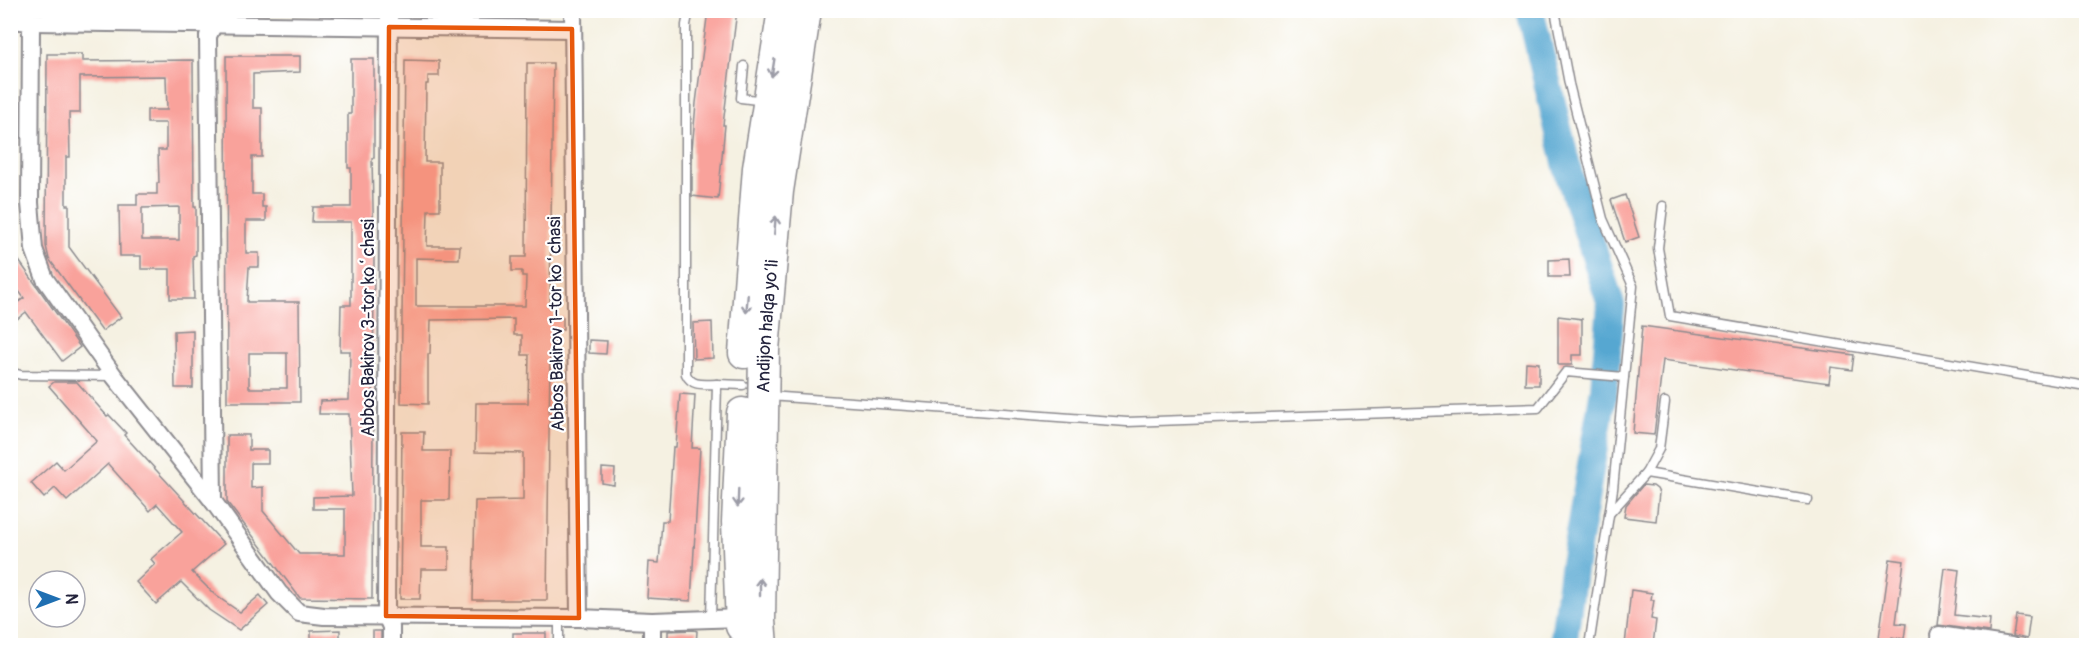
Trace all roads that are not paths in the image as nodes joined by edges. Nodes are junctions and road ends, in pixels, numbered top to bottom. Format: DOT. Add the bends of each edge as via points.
graph roads {
  1 [pos="573,10"];
  2 [pos="689,10"];
  3 [pos="783,10"];
  4 [pos="806,10"];
  5 [pos="1555,10"];
  6 [pos="31,16"];
  7 [pos="214,17"];
  8 [pos="389,19"];
  9 [pos="10,20"];
  10 [pos="572,29"];
  11 [pos="744,66"];
  12 [pos="768,102"];
  13 [pos="1663,206"];
  14 [pos="10,372"];
  15 [pos="21,375"];
  16 [pos="114,376"];
  17 [pos="1621,377"];
  18 [pos="10,378"];
  19 [pos="2086,386"];
  20 [pos="741,389"];
  21 [pos="1665,402"];
  22 [pos="1646,473"];
  23 [pos="1808,500"];
  24 [pos="213,501"];
  25 [pos="1608,514"];
  26 [pos="386,616"];
  27 [pos="560,618"];
  28 [pos="579,618"];
  29 [pos="711,619"];
  30 [pos="652,621"];
  31 [pos="741,632"];
  32 [pos="1939,634"];
  33 [pos="391,645"];
  34 [pos="559,645"];
  35 [pos="652,645"];
  36 [pos="762,645"];
  37 [pos="1588,645"];
  38 [pos="2011,645"];
  1 -- 10 [label="street, Abbos Bakirov 1-tor koʻchasi"];
  2 -- 20 [label="lane" via="686,374 694,384"];
  3 -- 12 [label="highway, Andijon halqa yo‘li, one-way"];
  20 -- 4 [label="highway, Andijon halqa yo‘li, one-way" via="764,350 778,191"];
  5 -- 17 [label="lane" via="1603,219 1633,286"];
  6 -- 7 [label="street"];
  6 -- 9 [label="street"];
  6 -- 16 [label="street" via="30,203 34,249 45,279"];
  7 -- 8 [label="street"];
  7 -- 24 [label="street" via="208,36"];
  8 -- 10 [label="street"];
  8 -- 26 [label="street, Abbos Bakirov 3-tor koʻchasi"];
  10 -- 28 [label="street, Abbos Bakirov 1-tor koʻchasi"];
  11 -- 12 [label="lane" via="741,98"];
  12 -- 20 [label="highway, Andijon halqa yo‘li, one-way" via="758,168"];
  13 -- 19 [label="lane" via="1658,248 1670,316"];
  14 -- 15 [label="lane"];
  15 -- 16 [label="lane"];
  15 -- 18 [label="lane"];
  16 -- 24 [label="street"];
  17 -- 20 [label="lane" via="1566,372 1538,408 1127,422"];
  17 -- 25 [label="lane"];
  20 -- 29 [label="lane"];
  20 -- 31 [label="highway, Andijon halqa yo‘li, one-way" via="737,522"];
  36 -- 20 [label="highway, Andijon halqa yo‘li, one-way"];
  21 -- 22 [label="lane" via="1659,449"];
  22 -- 23 [label="lane"];
  22 -- 25 [label="lane"];
  24 -- 26 [label="street" via="279,593 299,613"];
  25 -- 37 [label="lane"];
  26 -- 27 [label="street"];
  26 -- 33 [label="street, Abbos Bakirov 3-tor koʻchasi" via="391,627"];
  27 -- 28 [label="street"];
  27 -- 34 [label="lane"];
  28 -- 30 [label="street"];
  29 -- 30 [label="street"];
  29 -- 31 [label="street"];
  30 -- 35 [label="street"];
  32 -- 38 [label="street"];
}
